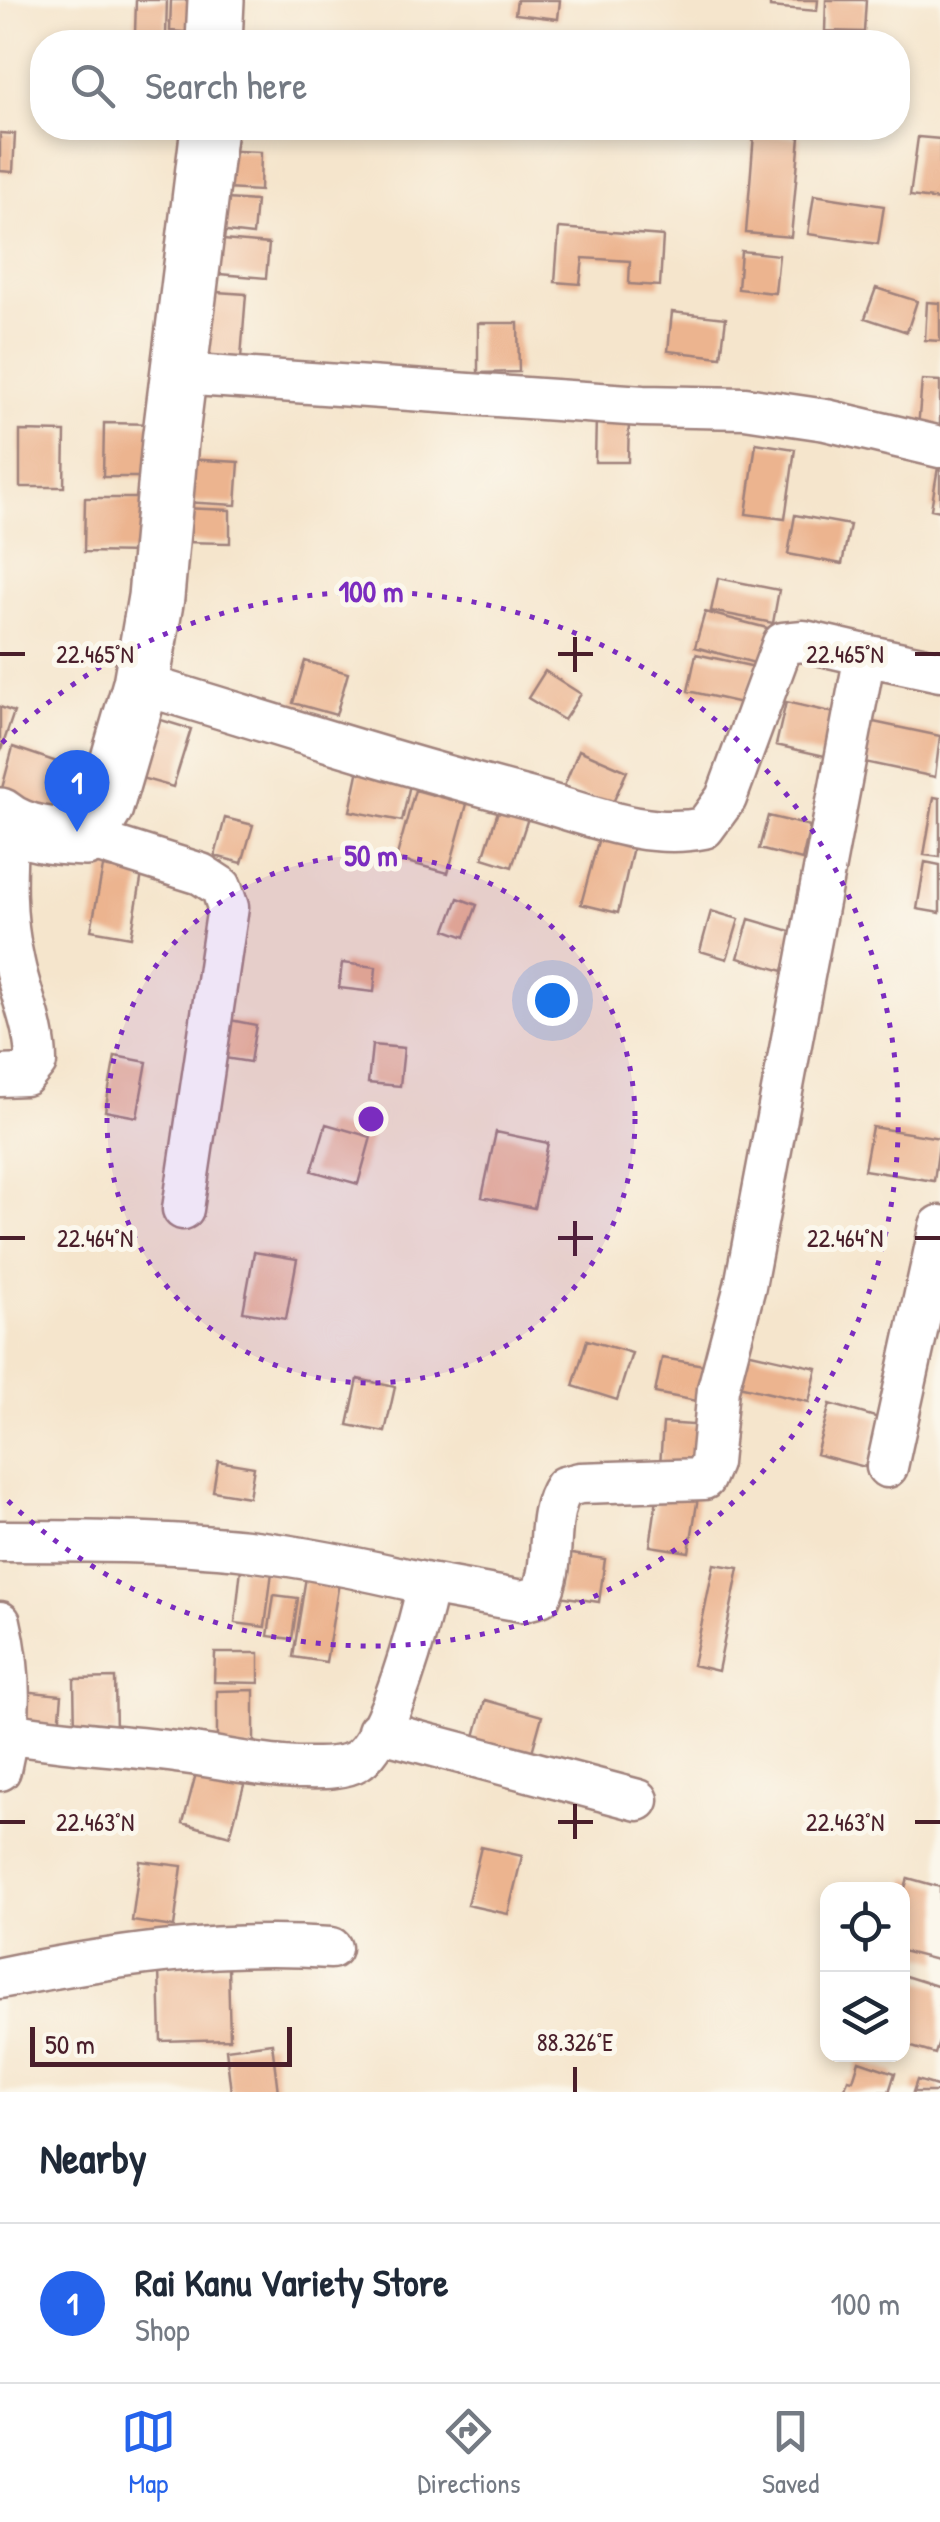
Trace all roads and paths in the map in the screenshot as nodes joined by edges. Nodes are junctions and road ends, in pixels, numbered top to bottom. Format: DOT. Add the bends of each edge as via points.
graph roads {
  1 [pos="216,0"];
  2 [pos="215,30"];
  3 [pos="207,140"];
  4 [pos="179,374"];
  5 [pos="940,447"];
  6 [pos="865,656"];
  7 [pos="940,672"];
  8 [pos="141,684"];
  9 [pos="4,819"];
  10 [pos="86,838"];
  11 [pos="0,1076"];
  12 [pos="183,1209"];
  13 [pos="940,1226"];
  14 [pos="888,1468"];
  15 [pos="0,1541"];
  16 [pos="428,1584"];
  17 [pos="0,1622"];
  18 [pos="378,1731"];
  19 [pos="4,1751"];
  20 [pos="638,1800"];
  21 [pos="331,1948"];
  22 [pos="0,1978"];
  1 -- 2 [label="street"];
  3 -- 4 [label="street"];
  4 -- 5 [label="street" via="745,408"];
  4 -- 8 [label="street"];
  6 -- 7 [label="street"];
  6 -- 8 [label="street" via="783,642 726,798 704,828 678,834 637,830 454,779"];
  6 -- 16 [label="street" via="704,1478 564,1487 556,1498 550,1579 540,1596 522,1601"];
  8 -- 10 [label="street" via="104,807"];
  9 -- 10 [label="street" via="56,837"];
  9 -- 11 [label="street" via="6,922 36,1062 25,1074"];
  10 -- 12 [label="street" via="200,874 220,887 228,907"];
  13 -- 14 [label="street"];
  15 -- 16 [label="street" via="248,1550"];
  16 -- 18 [label="street" via="398,1688"];
  17 -- 19 [label="street" via="10,1680"];
  18 -- 19 [label="street" via="358,1760 337,1766 295,1768 50,1741"];
  18 -- 20 [label="street"];
  21 -- 22 [label="street" via="185,1948"];
}
